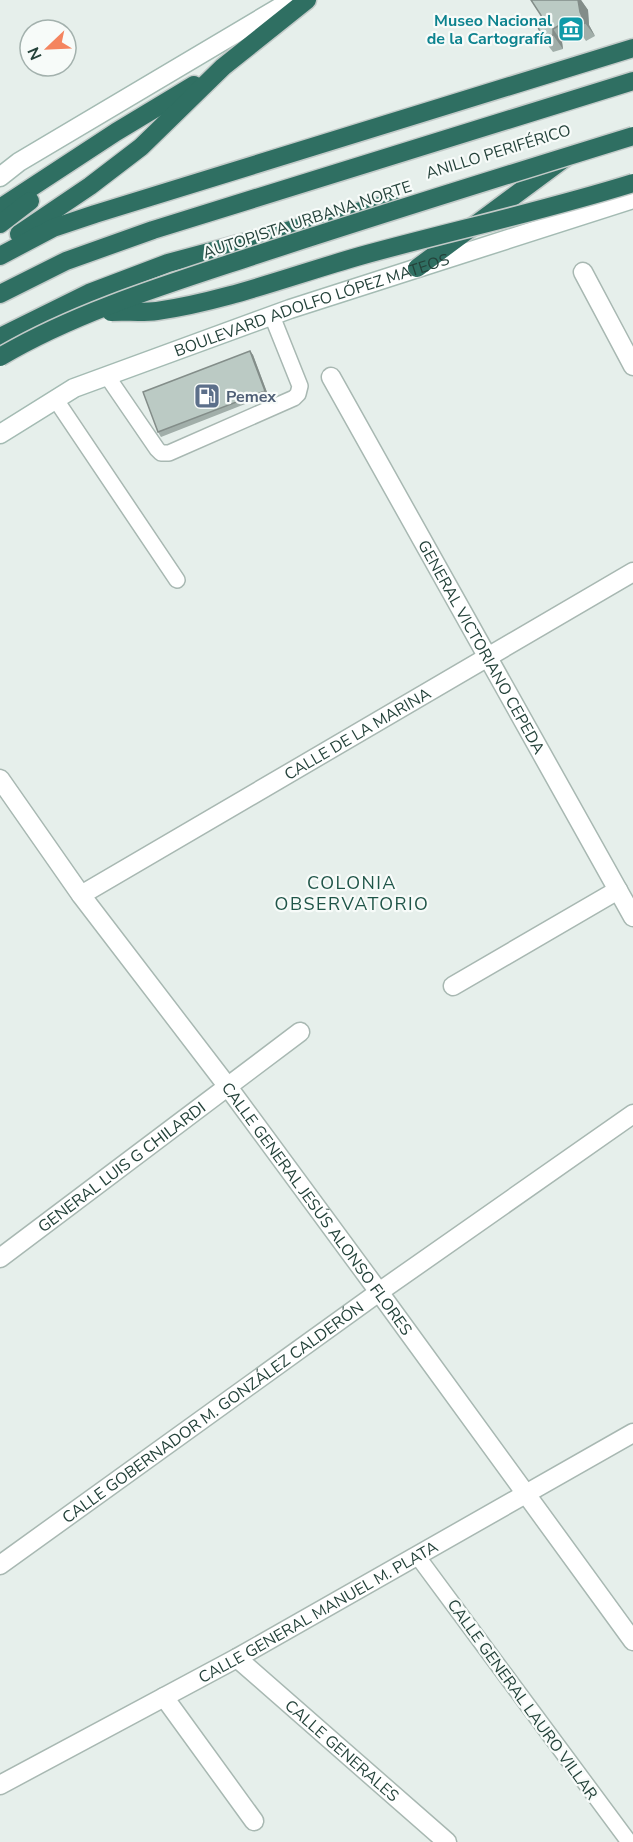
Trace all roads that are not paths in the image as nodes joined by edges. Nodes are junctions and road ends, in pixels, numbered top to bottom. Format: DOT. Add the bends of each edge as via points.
graph roads {
  1 [pos="292,0"];
  2 [pos="307,0"];
  3 [pos="633,48"];
  4 [pos="223,67"];
  5 [pos="633,81"];
  6 [pos="633,128"];
  7 [pos="633,136"];
  8 [pos="581,146"];
  9 [pos="67,164"];
  10 [pos="0,177"];
  11 [pos="633,183"];
  12 [pos="633,199"];
  13 [pos="0,207"];
  14 [pos="0,224"];
  15 [pos="0,246"];
  16 [pos="0,255"];
  17 [pos="417,268"];
  18 [pos="583,272"];
  19 [pos="0,294"];
  20 [pos="95,312"];
  21 [pos="272,316"];
  22 [pos="0,337"];
  23 [pos="0,357"];
  24 [pos="633,366"];
  25 [pos="107,376"];
  26 [pos="331,377"];
  27 [pos="56,400"];
  28 [pos="0,434"];
  29 [pos="633,572"];
  30 [pos="177,580"];
  31 [pos="488,656"];
  32 [pos="0,779"];
  33 [pos="618,890"];
  34 [pos="81,895"];
  35 [pos="633,917"];
  36 [pos="453,986"];
  37 [pos="300,1032"];
  38 [pos="228,1088"];
  39 [pos="633,1114"];
  40 [pos="0,1258"];
  41 [pos="379,1292"];
  42 [pos="633,1433"];
  43 [pos="527,1495"];
  44 [pos="418,1557"];
  45 [pos="0,1566"];
  46 [pos="633,1641"];
  47 [pos="237,1659"];
  48 [pos="164,1697"];
  49 [pos="0,1785"];
  50 [pos="254,1821"];
  51 [pos="447,1842"];
  52 [pos="629,1842"];
  1 -- 10 [label="street"];
  2 -- 4 [label="highway"];
  3 -- 16 [label="highway" via="95,214 53,228"];
  4 -- 9 [label="highway"];
  4 -- 15 [label="highway" via="141,147"];
  5 -- 19 [label="highway, AUTOPISTA URBANA NORTE" via="153,230 66,261"];
  6 -- 8 [label="highway, ANILLO PERIFÉRICO"];
  7 -- 20 [label="highway, AUTOPISTA URBANA NORTE, bridge" via="217,268"];
  8 -- 17 [label="highway"];
  8 -- 22 [label="highway, ANILLO PERIFÉRICO" via="393,203 168,263 89,293"];
  9 -- 13 [label="highway"];
  9 -- 14 [label="highway" via="44,190"];
  11 -- 20 [label="highway, bridge" via="212,301 155,311"];
  12 -- 17 [label="street, BOULEVARD ADOLFO LÓPEZ MATEOS"];
  17 -- 21 [label="street, BOULEVARD ADOLFO LÓPEZ MATEOS"];
  18 -- 24 [label="street"];
  20 -- 23 [label="highway, AUTOPISTA URBANA NORTE, bridge" via="32,338"];
  21 -- 25 [label="street, BOULEVARD ADOLFO LÓPEZ MATEOS"];
  21 -- 25 [label="lane" via="300,386 298,394 170,453 157,449"];
  25 -- 27 [label="street, BOULEVARD ADOLFO LÓPEZ MATEOS" via="74,388"];
  26 -- 31 [label="street, GENERAL VICTORIANO CEPEDA"];
  27 -- 28 [label="street, BOULEVARD ADOLFO LÓPEZ MATEOS"];
  27 -- 30 [label="lane"];
  29 -- 31 [label="street, CALLE DE LA MARINA"];
  31 -- 33 [label="street, GENERAL VICTORIANO CEPEDA"];
  31 -- 34 [label="street, CALLE DE LA MARINA"];
  32 -- 34 [label="street, CALLE GENERAL JESÚS ALONSO FLORES"];
  33 -- 35 [label="street, GENERAL VICTORIANO CEPEDA"];
  33 -- 36 [label="street"];
  34 -- 38 [label="street, CALLE GENERAL JESÚS ALONSO FLORES"];
  37 -- 38 [label="street, GENERAL LUIS G CHILARDI"];
  38 -- 40 [label="street, GENERAL LUIS G CHILARDI"];
  38 -- 41 [label="street, CALLE GENERAL JESÚS ALONSO FLORES"];
  39 -- 41 [label="street, CALLE GOBERNADOR M. GONZÁLEZ CALDERÓN"];
  41 -- 43 [label="street, CALLE GENERAL JESÚS ALONSO FLORES"];
  41 -- 45 [label="street, CALLE GOBERNADOR M. GONZÁLEZ CALDERÓN"];
  42 -- 43 [label="street, CALLE GENERAL MANUEL M. PLATA"];
  43 -- 44 [label="street, CALLE GENERAL MANUEL M. PLATA"];
  43 -- 46 [label="street, CALLE GENERAL JESÚS ALONSO FLORES"];
  44 -- 47 [label="street, CALLE GENERAL MANUEL M. PLATA"];
  44 -- 52 [label="lane, CALLE GENERAL LAURO VILLAR"];
  47 -- 48 [label="street, CALLE GENERAL MANUEL M. PLATA"];
  47 -- 51 [label="street, CALLE GENERALES"];
  48 -- 49 [label="street, CALLE GENERAL MANUEL M. PLATA"];
  48 -- 50 [label="street"];
}
